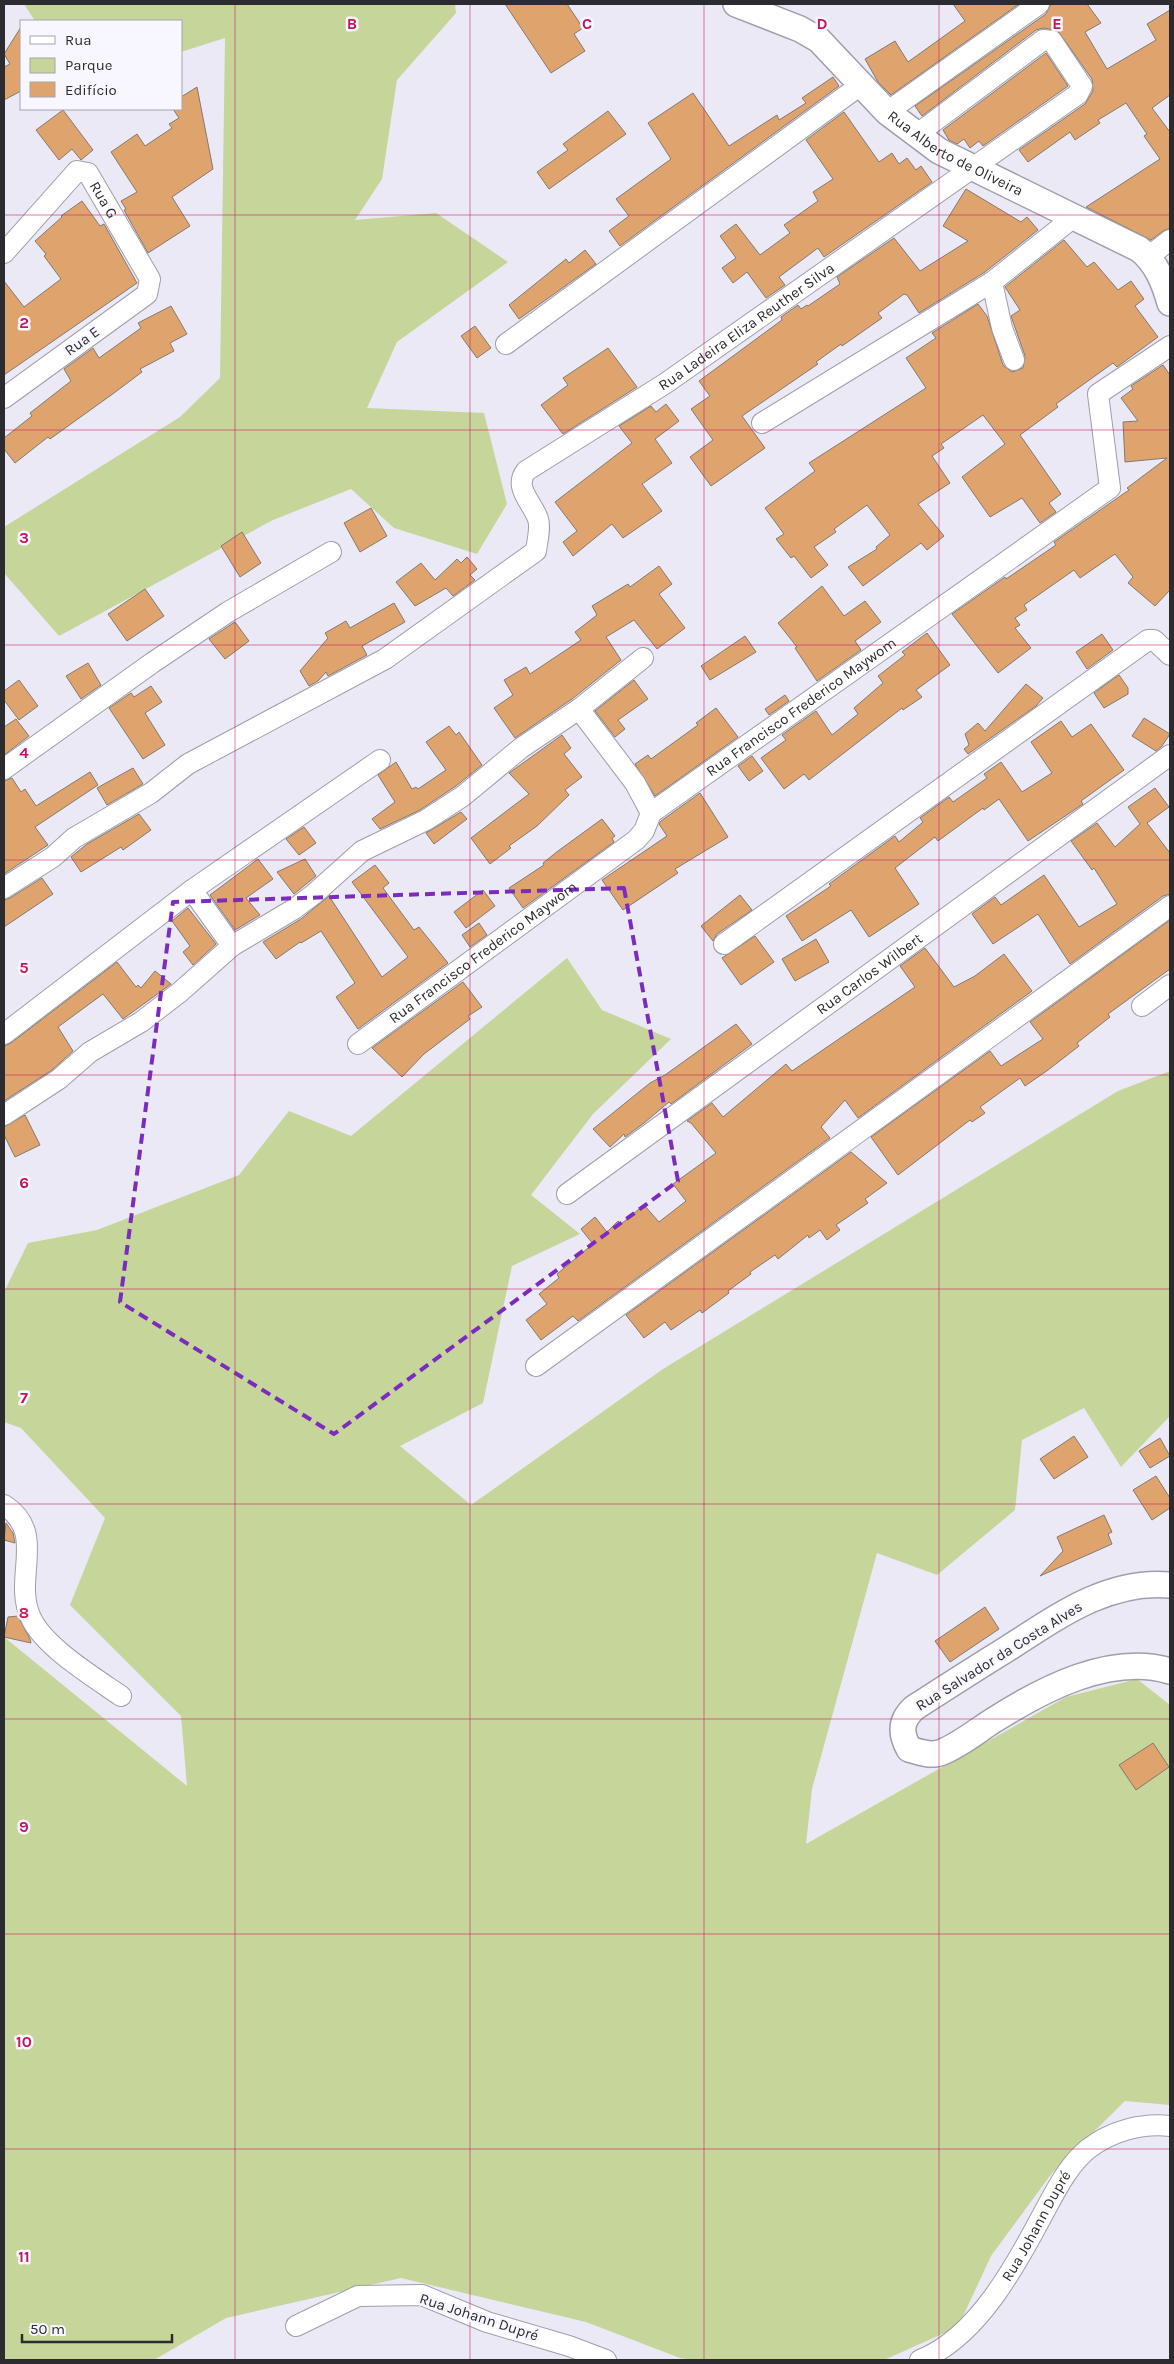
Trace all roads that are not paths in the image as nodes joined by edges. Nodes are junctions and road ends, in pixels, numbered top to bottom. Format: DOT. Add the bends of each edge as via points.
graph roads {
  1 [pos="736,4"];
  2 [pos="1040,4"];
  3 [pos="862,84"];
  4 [pos="887,112"];
  5 [pos="916,135"];
  6 [pos="971,168"];
  7 [pos="1074,217"];
  8 [pos="1170,240"];
  9 [pos="4,253"];
  10 [pos="1148,257"];
  11 [pos="150,279"];
  12 [pos="992,282"];
  13 [pos="1170,303"];
  14 [pos="506,344"];
  15 [pos="1170,346"];
  16 [pos="1014,360"];
  17 [pos="4,398"];
  18 [pos="762,423"];
  19 [pos="331,552"];
  20 [pos="1170,655"];
  21 [pos="644,658"];
  22 [pos="579,709"];
  23 [pos="1170,755"];
  24 [pos="380,760"];
  25 [pos="4,769"];
  26 [pos="651,813"];
  27 [pos="4,888"];
  28 [pos="192,890"];
  29 [pos="1170,906"];
  30 [pos="724,944"];
  31 [pos="232,946"];
  32 [pos="1170,985"];
  33 [pos="1142,1006"];
  34 [pos="4,1034"];
  35 [pos="358,1044"];
  36 [pos="4,1115"];
  37 [pos="567,1194"];
  38 [pos="536,1366"];
  39 [pos="4,1505"];
  40 [pos="1170,1585"];
  41 [pos="1170,1671"];
  42 [pos="121,1696"];
  43 [pos="1170,2126"];
  44 [pos="296,2326"];
  45 [pos="606,2360"];
  46 [pos="920,2360"];
  1 -- 3 [label="street, Rua Alberto de Oliveira" via="800,28 819,40"];
  2 -- 4 [label="street"];
  3 -- 4 [label="street, Rua Alberto de Oliveira"];
  3 -- 14 [label="street"];
  4 -- 5 [label="street, Rua Alberto de Oliveira"];
  5 -- 6 [label="street, Rua Alberto de Oliveira"];
  5 -- 6 [label="street, Rua Ladeira Eliza Reuther Silva" via="1039,42 1050,39 1082,86 1078,94"];
  6 -- 7 [label="street, Rua Alberto de Oliveira"];
  6 -- 27 [label="street, Rua Ladeira Eliza Reuther Silva" via="666,383 526,471 521,480 523,491 539,522 536,551 385,659 188,764 151,793 74,838 52,857"];
  7 -- 10 [label="street, Rua Alberto de Oliveira" via="1126,242"];
  7 -- 12 [label="street"];
  8 -- 10 [label="street"];
  9 -- 11 [label="street, Rua G" via="77,171 88,173"];
  10 -- 13 [label="street, Rua Alberto de Oliveira" via="1166,287"];
  11 -- 17 [label="street, Rua E" via="147,294"];
  12 -- 16 [label="street" via="1002,328"];
  12 -- 18 [label="street"];
  15 -- 26 [label="street, Rua Francisco Frederico Maywom" via="1098,394 1110,488"];
  19 -- 25 [label="street" via="221,617"];
  20 -- 30 [label="street" via="1154,640 1148,640"];
  21 -- 22 [label="street"];
  22 -- 26 [label="street" via="635,783"];
  22 -- 31 [label="street" via="521,748 463,796 426,820 362,851 294,909"];
  23 -- 37 [label="street, Rua Carlos Wilbert"];
  24 -- 28 [label="street"];
  26 -- 35 [label="street, Rua Francisco Frederico Maywom" via="644,831 636,840"];
  28 -- 31 [label="street"];
  28 -- 34 [label="street"];
  29 -- 38 [label="street"];
  31 -- 36 [label="street" via="141,1022 90,1052 59,1079"];
  32 -- 33 [label="street"];
  39 -- 42 [label="street" via="21,1519 27,1533 25,1593 31,1618 71,1661"];
  40 -- 41 [label="street, Rua Salvador da Costa Alves" via="1114,1590 1070,1609 914,1708 902,1722 902,1737 909,1749 924,1754 941,1753 1014,1708 1072,1680 1119,1667 1156,1667"];
  43 -- 46 [label="street, Rua Johann Dupré" via="1124,2130 1107,2135 1086,2150 1063,2178 995,2296 951,2342"];
  44 -- 45 [label="street, Rua Johann Dupré" via="358,2296 422,2295 487,2322"];
}
